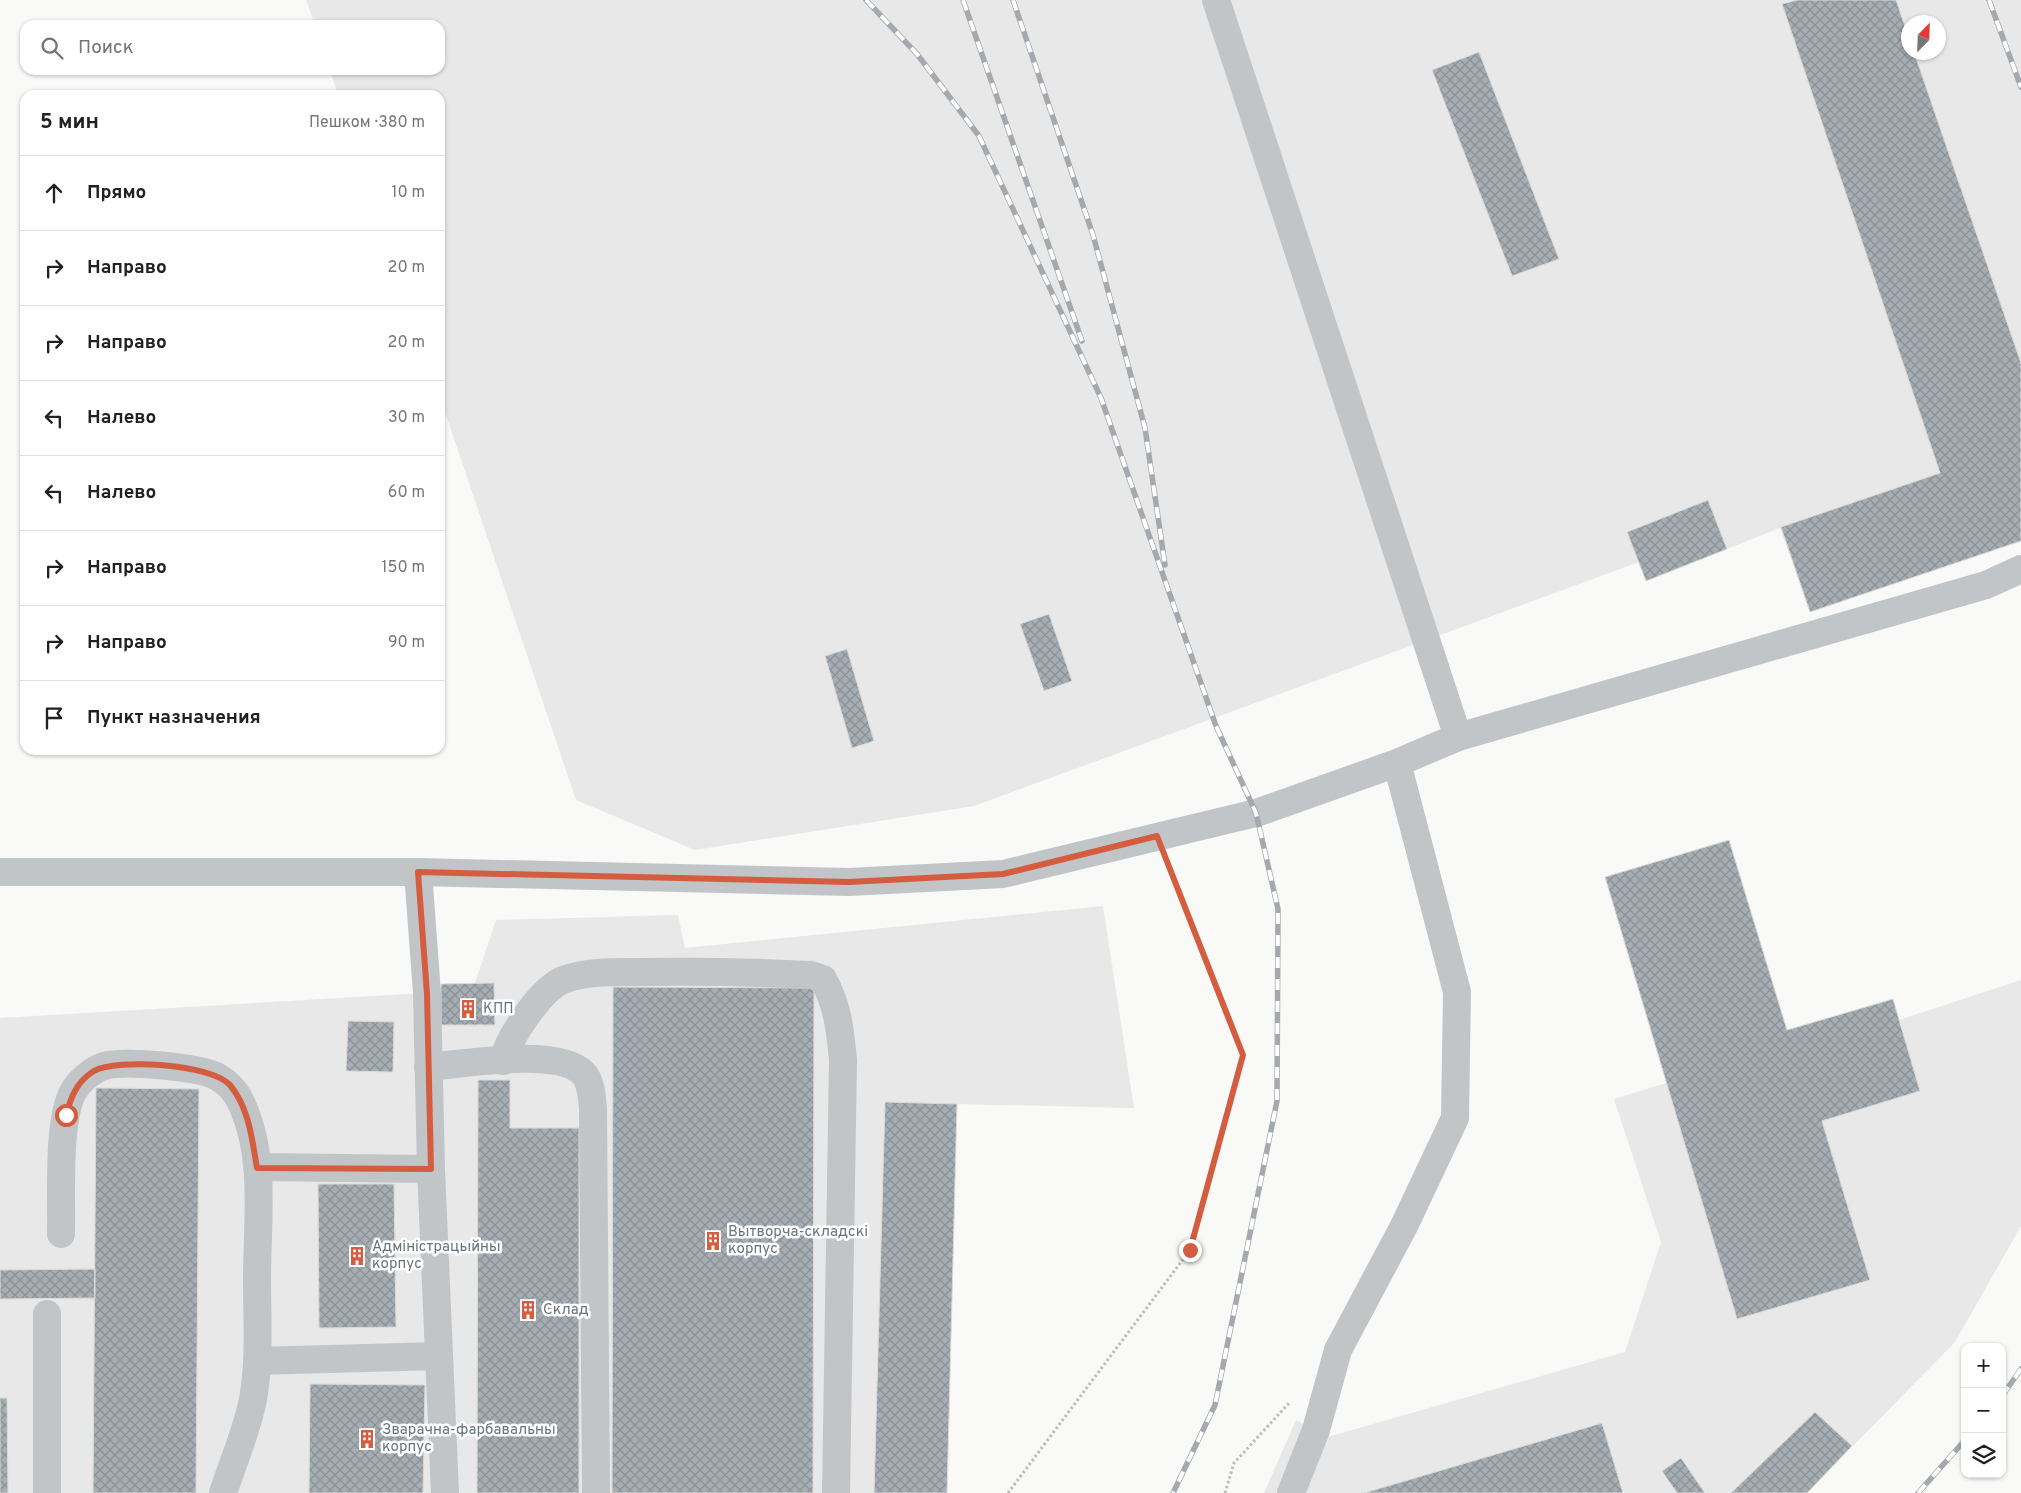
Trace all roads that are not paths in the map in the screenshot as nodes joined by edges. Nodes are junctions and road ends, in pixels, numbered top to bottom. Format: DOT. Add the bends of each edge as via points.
graph roads {
  1 [pos="1216,0"];
  2 [pos="2021,569"];
  3 [pos="1458,737"];
  4 [pos="1397,763"];
  5 [pos="0,872"];
  6 [pos="418,872"];
  7 [pos="503,1061"];
  8 [pos="428,1067"];
  9 [pos="257,1168"];
  10 [pos="431,1169"];
  11 [pos="61,1234"];
  12 [pos="47,1314"];
  13 [pos="439,1356"];
  14 [pos="257,1361"];
  15 [pos="47,1493"];
  16 [pos="223,1493"];
  17 [pos="445,1493"];
  18 [pos="596,1493"];
  19 [pos="836,1493"];
  20 [pos="1291,1493"];
  1 -- 3 [label="lane"];
  2 -- 3 [label="lane" via="1986,585"];
  3 -- 4 [label="lane"];
  4 -- 6 [label="lane" via="1256,812 1003,874 849,882"];
  4 -- 20 [label="lane" via="1457,992 1455,1118 1404,1226 1338,1350 1316,1430"];
  5 -- 6 [label="lane"];
  6 -- 8 [label="lane" via="427,994"];
  7 -- 8 [label="lane"];
  7 -- 18 [label="lane" via="541,1059 560,1062 585,1074 590,1087 593,1110"];
  7 -- 19 [label="lane" via="506,1047 532,1010 550,988 563,980 599,973 669,971 811,975 823,979 834,998 843,1060"];
  8 -- 10 [label="lane"];
  9 -- 10 [label="lane"];
  9 -- 11 [label="lane" via="244,1107 228,1084 215,1076 165,1066 104,1066 81,1081 66,1115"];
  9 -- 14 [label="lane"];
  10 -- 13 [label="lane"];
  12 -- 15 [label="lane"];
  13 -- 14 [label="lane"];
  13 -- 17 [label="lane"];
  14 -- 16 [label="lane" via="252,1400"];
}
